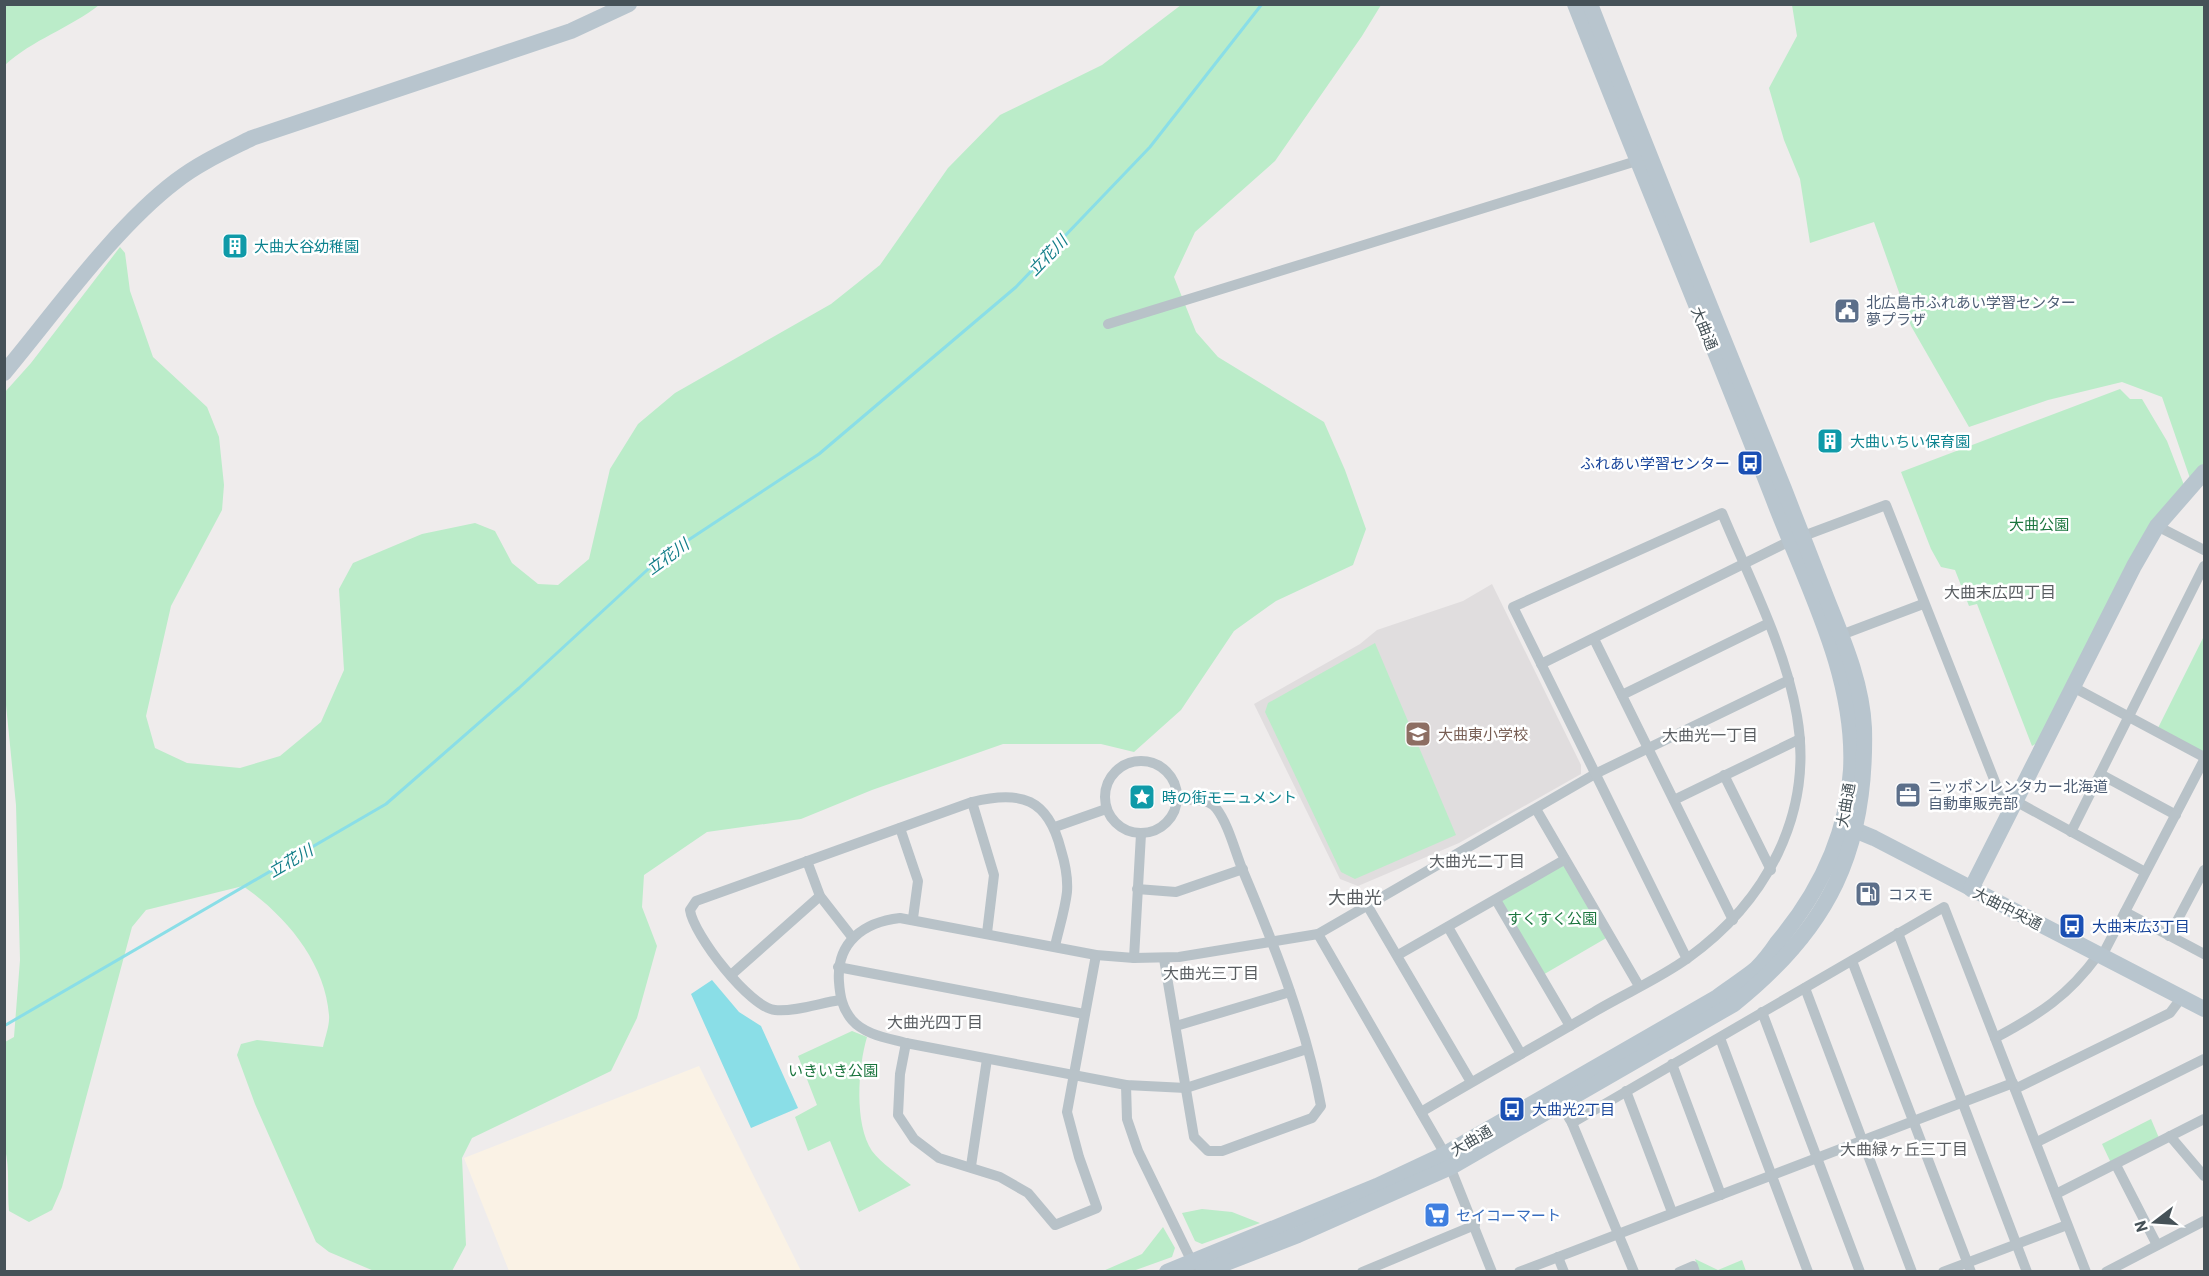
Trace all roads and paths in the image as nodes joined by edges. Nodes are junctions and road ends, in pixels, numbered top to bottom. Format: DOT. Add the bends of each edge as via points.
graph roads {
  1 [pos="629,4"];
  2 [pos="1575,4"];
  3 [pos="1590,4"];
  4 [pos="1643,159"];
  5 [pos="1108,324"];
  6 [pos="4,373"];
  7 [pos="2201,480"];
  8 [pos="2157,526"];
  9 [pos="1796,539"];
  10 [pos="2205,550"];
  11 [pos="1743,564"];
  12 [pos="2205,566"];
  13 [pos="1923,604"];
  14 [pos="1767,624"];
  15 [pos="1841,635"];
  16 [pos="1594,639"];
  17 [pos="1541,664"];
  18 [pos="1789,680"];
  19 [pos="2073,687"];
  20 [pos="1622,695"];
  21 [pos="2128,716"];
  22 [pos="1800,739"];
  23 [pos="1649,749"];
  24 [pos="2205,758"];
  25 [pos="1595,774"];
  26 [pos="2100,774"];
  27 [pos="1724,775"];
  28 [pos="1178,800"];
  29 [pos="1674,800"];
  30 [pos="972,802"];
  31 [pos="2014,802"];
  32 [pos="1106,809"];
  33 [pos="1536,809"];
  34 [pos="2176,815"];
  35 [pos="1055,827"];
  36 [pos="1848,827"];
  37 [pos="900,828"];
  38 [pos="2071,832"];
  39 [pos="1141,834"];
  40 [pos="1564,860"];
  41 [pos="807,861"];
  42 [pos="1242,869"];
  43 [pos="1771,870"];
  44 [pos="2205,870"];
  45 [pos="2145,872"];
  46 [pos="1137,889"];
  47 [pos="1971,889"];
  48 [pos="820,896"];
  49 [pos="1496,900"];
  50 [pos="1367,905"];
  51 [pos="2125,912"];
  52 [pos="913,918"];
  53 [pos="1733,920"];
  54 [pos="1448,927"];
  55 [pos="987,933"];
  56 [pos="1898,933"];
  57 [pos="1318,934"];
  58 [pos="2169,936"];
  59 [pos="852,937"];
  60 [pos="1273,943"];
  61 [pos="1055,946"];
  62 [pos="2205,954"];
  63 [pos="1096,955"];
  64 [pos="1398,955"];
  65 [pos="2100,955"];
  66 [pos="1134,958"];
  67 [pos="1164,959"];
  68 [pos="1687,959"];
  69 [pos="1852,961"];
  70 [pos="838,967"];
  71 [pos="731,975"];
  72 [pos="1639,986"];
  73 [pos="1804,988"];
  74 [pos="1290,992"];
  75 [pos="2182,997"];
  76 [pos="840,1000"];
  77 [pos="2205,1009"];
  78 [pos="1762,1012"];
  79 [pos="1084,1014"];
  80 [pos="1176,1026"];
  81 [pos="1570,1026"];
  82 [pos="1720,1038"];
  83 [pos="1995,1038"];
  84 [pos="906,1043"];
  85 [pos="1307,1049"];
  86 [pos="1521,1054"];
  87 [pos="987,1059"];
  88 [pos="2205,1059"];
  89 [pos="1672,1064"];
  90 [pos="1076,1074"];
  91 [pos="1471,1082"];
  92 [pos="1126,1086"];
  93 [pos="2014,1086"];
  94 [pos="1186,1088"];
  95 [pos="1626,1091"];
  96 [pos="1962,1102"];
  97 [pos="1561,1105"];
  98 [pos="1421,1112"];
  99 [pos="2205,1119"];
  100 [pos="1913,1121"];
  101 [pos="1572,1123"];
  102 [pos="2170,1136"];
  103 [pos="1862,1140"];
  104 [pos="2037,1142"];
  105 [pos="1817,1157"];
  106 [pos="1448,1161"];
  107 [pos="2116,1165"];
  108 [pos="971,1166"];
  109 [pos="1772,1175"];
  110 [pos="2205,1176"];
  111 [pos="2056,1194"];
  112 [pos="1720,1195"];
  113 [pos="1672,1212"];
  114 [pos="2205,1221"];
  115 [pos="2067,1225"];
  116 [pos="1475,1226"];
  117 [pos="1619,1233"];
  118 [pos="2016,1244"];
  119 [pos="2157,1245"];
  120 [pos="1558,1257"];
  121 [pos="1969,1267"];
  122 [pos="1197,1268"];
  123 [pos="1167,1272"];
  124 [pos="1362,1272"];
  125 [pos="1492,1272"];
  126 [pos="1519,1272"];
  127 [pos="1564,1272"];
  128 [pos="1634,1272"];
  129 [pos="1679,1272"];
  130 [pos="1695,1272"];
  131 [pos="1808,1272"];
  132 [pos="1860,1272"];
  133 [pos="1912,1272"];
  134 [pos="1943,1272"];
  135 [pos="2027,1272"];
  136 [pos="2086,1272"];
  137 [pos="2106,1272"];
  1 -- 6 [label="street" via="571,31 252,138 216,156 177,180 106,249"];
  2 -- 4 [label="street, 大曲通"];
  3 -- 4 [label="street, 大曲通"];
  4 -- 5 [label="street"];
  4 -- 9 [label="street, 大曲通"];
  7 -- 8 [label="street"];
  8 -- 10 [label="street"];
  8 -- 19 [label="street"];
  9 -- 11 [label="street"];
  9 -- 13 [label="street" via="1886,505"];
  9 -- 15 [label="street, 大曲通"];
  9 -- 36 [label="street, 大曲通" via="1845,693 1851,770"];
  11 -- 14 [label="street"];
  11 -- 16 [label="street"];
  11 -- 17 [label="street" via="1722,513 1513,607"];
  12 -- 21 [label="street"];
  13 -- 15 [label="street"];
  13 -- 31 [label="street" via="1999,792"];
  14 -- 18 [label="street"];
  14 -- 20 [label="street"];
  15 -- 36 [label="street, 大曲通" via="1864,726 1863,775"];
  16 -- 17 [label="street"];
  16 -- 20 [label="street"];
  17 -- 25 [label="street"];
  18 -- 22 [label="street"];
  18 -- 23 [label="street"];
  19 -- 21 [label="street"];
  19 -- 31 [label="street"];
  20 -- 23 [label="street"];
  21 -- 24 [label="street"];
  21 -- 26 [label="street"];
  22 -- 27 [label="street"];
  22 -- 43 [label="street" via="1798,788 1787,832"];
  23 -- 25 [label="street"];
  23 -- 29 [label="street"];
  24 -- 34 [label="street"];
  25 -- 33 [label="street"];
  25 -- 68 [label="street"];
  26 -- 34 [label="street"];
  26 -- 38 [label="street"];
  27 -- 29 [label="street"];
  27 -- 43 [label="street"];
  28 -- 32 [label="street" via="1172,777 1154,763 1142,760 1131,762 1112,775 1104,797"];
  28 -- 39 [label="street" via="1175,811 1161,828"];
  28 -- 42 [label="street" via="1203,800 1215,807"];
  29 -- 53 [label="street"];
  30 -- 35 [label="street" via="1001,795 1040,806"];
  30 -- 37 [label="street"];
  30 -- 55 [label="street" via="994,875"];
  31 -- 38 [label="street"];
  31 -- 47 [label="street"];
  32 -- 35 [label="street"];
  32 -- 39 [label="street" via="1119,827"];
  33 -- 40 [label="street"];
  33 -- 50 [label="street"];
  34 -- 45 [label="street"];
  35 -- 61 [label="street" via="1065,863 1067,891"];
  36 -- 47 [label="street, 大曲中央通"];
  36 -- 97 [label="street, 大曲通" via="1844,868 1805,935 1768,976 1734,1004"];
  36 -- 106 [label="street, 大曲通" via="1807,903 1757,968 1707,1003"];
  37 -- 41 [label="street"];
  37 -- 52 [label="street" via="918,881"];
  38 -- 45 [label="street"];
  39 -- 46 [label="street"];
  40 -- 49 [label="street"];
  40 -- 72 [label="street"];
  41 -- 48 [label="street"];
  41 -- 71 [label="street" via="696,901 690,910 691,922"];
  42 -- 46 [label="street" via="1176,892"];
  42 -- 60 [label="street"];
  43 -- 53 [label="street"];
  44 -- 58 [label="street"];
  45 -- 51 [label="street"];
  46 -- 66 [label="street"];
  47 -- 65 [label="street, 大曲中央通"];
  48 -- 59 [label="street"];
  48 -- 71 [label="street"];
  49 -- 54 [label="street"];
  49 -- 81 [label="street"];
  50 -- 57 [label="street"];
  50 -- 64 [label="street"];
  51 -- 58 [label="street"];
  51 -- 65 [label="street"];
  52 -- 55 [label="street"];
  52 -- 59 [label="street" via="880,920"];
  53 -- 68 [label="street"];
  54 -- 64 [label="street"];
  54 -- 86 [label="street"];
  55 -- 61 [label="street"];
  56 -- 69 [label="street"];
  56 -- 83 [label="street" via="1944,907"];
  56 -- 96 [label="street"];
  57 -- 60 [label="street"];
  57 -- 98 [label="street"];
  58 -- 62 [label="street"];
  59 -- 70 [label="street"];
  60 -- 67 [label="street"];
  60 -- 74 [label="street"];
  61 -- 63 [label="street"];
  63 -- 66 [label="street"];
  63 -- 79 [label="street"];
  64 -- 91 [label="street"];
  65 -- 75 [label="street, 大曲中央通"];
  65 -- 83 [label="street" via="2060,999"];
  66 -- 67 [label="street"];
  67 -- 80 [label="street"];
  68 -- 72 [label="street"];
  69 -- 73 [label="street"];
  69 -- 100 [label="street"];
  70 -- 76 [label="street"];
  70 -- 79 [label="street"];
  71 -- 76 [label="street" via="758,1004 775,1010"];
  72 -- 81 [label="street"];
  73 -- 78 [label="street"];
  73 -- 103 [label="street"];
  74 -- 80 [label="street"];
  74 -- 85 [label="street"];
  75 -- 77 [label="street, 大曲中央通"];
  75 -- 93 [label="street" via="2170,1013"];
  76 -- 84 [label="street" via="852,1020 870,1033"];
  78 -- 82 [label="street"];
  78 -- 105 [label="street"];
  79 -- 90 [label="street"];
  80 -- 94 [label="street"];
  81 -- 86 [label="street"];
  82 -- 89 [label="street"];
  82 -- 109 [label="street"];
  83 -- 93 [label="street"];
  84 -- 87 [label="street"];
  84 -- 108 [label="street" via="898,1115 914,1139 939,1158"];
  85 -- 94 [label="street"];
  85 -- 94 [label="street" via="1321,1106 1312,1118 1222,1151 1208,1151 1194,1137"];
  86 -- 91 [label="street"];
  87 -- 90 [label="street"];
  87 -- 108 [label="street"];
  88 -- 104 [label="street"];
  89 -- 95 [label="street"];
  89 -- 112 [label="street"];
  90 -- 92 [label="street"];
  90 -- 108 [label="street" via="1067,1112 1097,1208 1054,1225 1028,1193"];
  91 -- 98 [label="street"];
  92 -- 94 [label="street"];
  92 -- 122 [label="street" via="1127,1119 1138,1150"];
  93 -- 96 [label="street"];
  93 -- 104 [label="street"];
  95 -- 101 [label="street"];
  95 -- 113 [label="street"];
  96 -- 100 [label="street"];
  96 -- 118 [label="street"];
  97 -- 101 [label="street"];
  97 -- 106 [label="street, 大曲通"];
  98 -- 106 [label="street"];
  99 -- 102 [label="street"];
  100 -- 103 [label="street"];
  100 -- 121 [label="street"];
  101 -- 117 [label="street"];
  102 -- 107 [label="street"];
  102 -- 110 [label="street"];
  103 -- 105 [label="street"];
  103 -- 133 [label="street"];
  104 -- 111 [label="street"];
  105 -- 109 [label="street"];
  105 -- 132 [label="street"];
  106 -- 116 [label="street"];
  106 -- 122 [label="street, 大曲通" via="1377,1186"];
  107 -- 111 [label="street"];
  107 -- 119 [label="street"];
  109 -- 112 [label="street"];
  109 -- 131 [label="street"];
  111 -- 115 [label="street"];
  112 -- 113 [label="street"];
  113 -- 117 [label="street"];
  114 -- 119 [label="street"];
  115 -- 118 [label="street"];
  115 -- 136 [label="street"];
  116 -- 124 [label="street"];
  116 -- 125 [label="street"];
  117 -- 120 [label="street"];
  117 -- 128 [label="street"];
  118 -- 121 [label="street"];
  118 -- 135 [label="street"];
  119 -- 137 [label="street"];
  120 -- 126 [label="street"];
  120 -- 127 [label="street"];
  121 -- 134 [label="street"];
  122 -- 123 [label="street, 大曲通"];
  129 -- 130 [label="street" via="1693,1266"];
}
